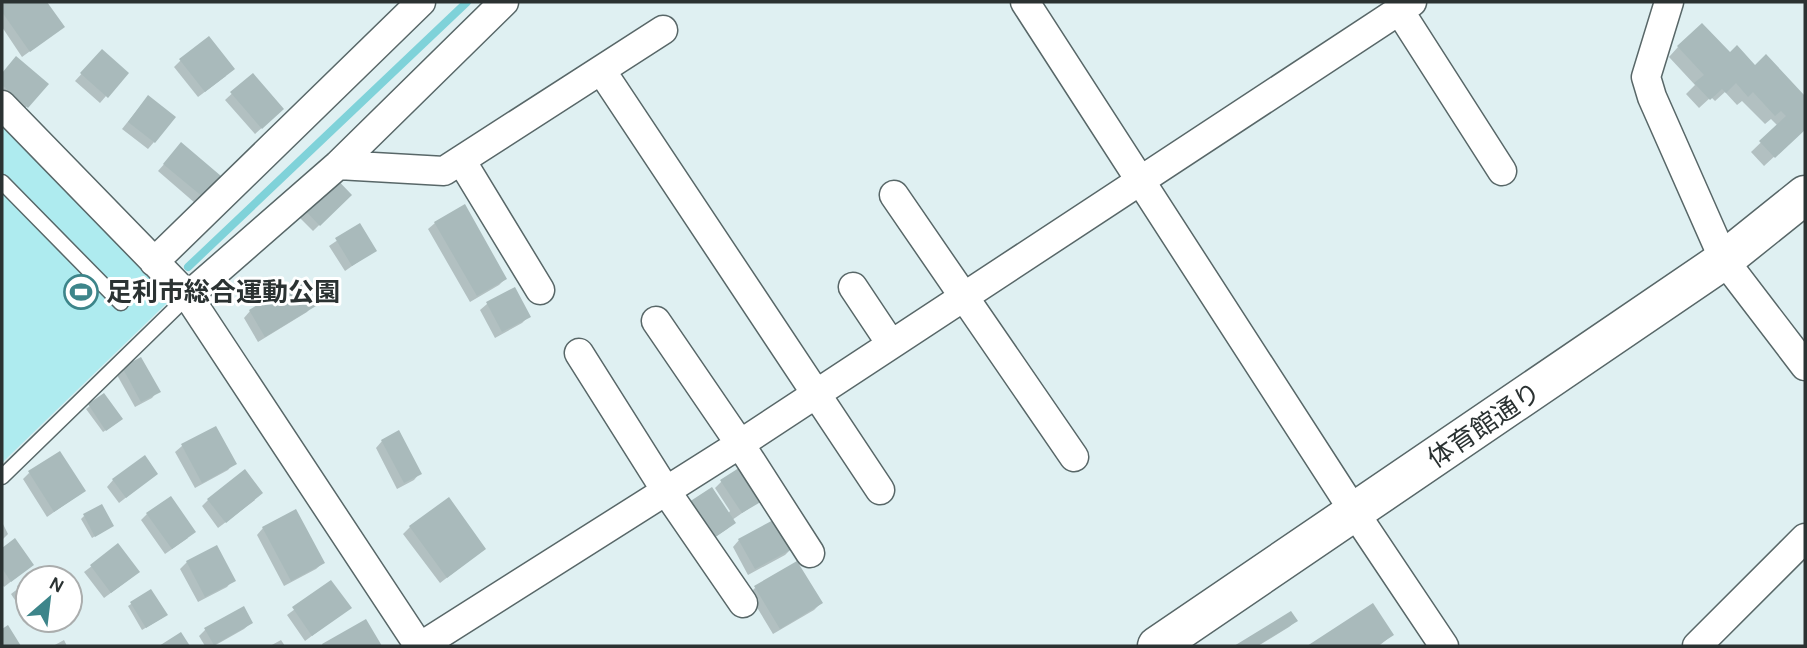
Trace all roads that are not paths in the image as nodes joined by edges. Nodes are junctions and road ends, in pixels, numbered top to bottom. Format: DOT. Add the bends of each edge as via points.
graph roads {
  1 [pos="421,2"];
  2 [pos="504,2"];
  3 [pos="1025,2"];
  4 [pos="1669,2"];
  5 [pos="1405,6"];
  6 [pos="663,30"];
  7 [pos="601,70"];
  8 [pos="2,105"];
  9 [pos="461,160"];
  10 [pos="338,165"];
  11 [pos="1502,171"];
  12 [pos="1141,179"];
  13 [pos="2,182"];
  14 [pos="894,195"];
  15 [pos="1805,195"];
  16 [pos="1724,260"];
  17 [pos="154,262"];
  18 [pos="853,287"];
  19 [pos="540,290"];
  20 [pos="188,296"];
  21 [pos="964,296"];
  22 [pos="121,303"];
  23 [pos="656,321"];
  24 [pos="891,344"];
  25 [pos="579,353"];
  26 [pos="1805,366"];
  27 [pos="816,394"];
  28 [pos="740,444"];
  29 [pos="1074,457"];
  30 [pos="2,477"];
  31 [pos="880,490"];
  32 [pos="666,491"];
  33 [pos="1355,513"];
  34 [pos="1805,538"];
  35 [pos="810,553"];
  36 [pos="743,603"];
  37 [pos="420,646"];
  38 [pos="1157,646"];
  39 [pos="1444,646"];
  40 [pos="1699,646"];
  1 -- 17 [label="street"];
  2 -- 10 [label="street"];
  3 -- 12 [label="street"];
  4 -- 16 [label="street" via="1646,77"];
  5 -- 11 [label="street"];
  5 -- 12 [label="street"];
  6 -- 7 [label="street"];
  7 -- 9 [label="street"];
  7 -- 27 [label="street"];
  8 -- 17 [label="street"];
  9 -- 10 [label="street" via="444,171"];
  9 -- 19 [label="street"];
  10 -- 20 [label="street"];
  12 -- 21 [label="street"];
  12 -- 33 [label="street"];
  13 -- 22 [label="lane"];
  14 -- 21 [label="street"];
  15 -- 16 [label="street, 体育館通り"];
  16 -- 26 [label="street"];
  16 -- 33 [label="street, 体育館通り"];
  17 -- 20 [label="street"];
  18 -- 24 [label="street"];
  20 -- 30 [label="lane"];
  20 -- 37 [label="street"];
  21 -- 24 [label="street"];
  21 -- 29 [label="street"];
  23 -- 28 [label="street"];
  24 -- 27 [label="street"];
  25 -- 32 [label="street"];
  27 -- 28 [label="street"];
  27 -- 31 [label="street"];
  28 -- 32 [label="street"];
  28 -- 35 [label="street"];
  32 -- 36 [label="street"];
  32 -- 37 [label="street"];
  33 -- 38 [label="street, 体育館通り"];
  33 -- 39 [label="street"];
  34 -- 40 [label="street"];
}
